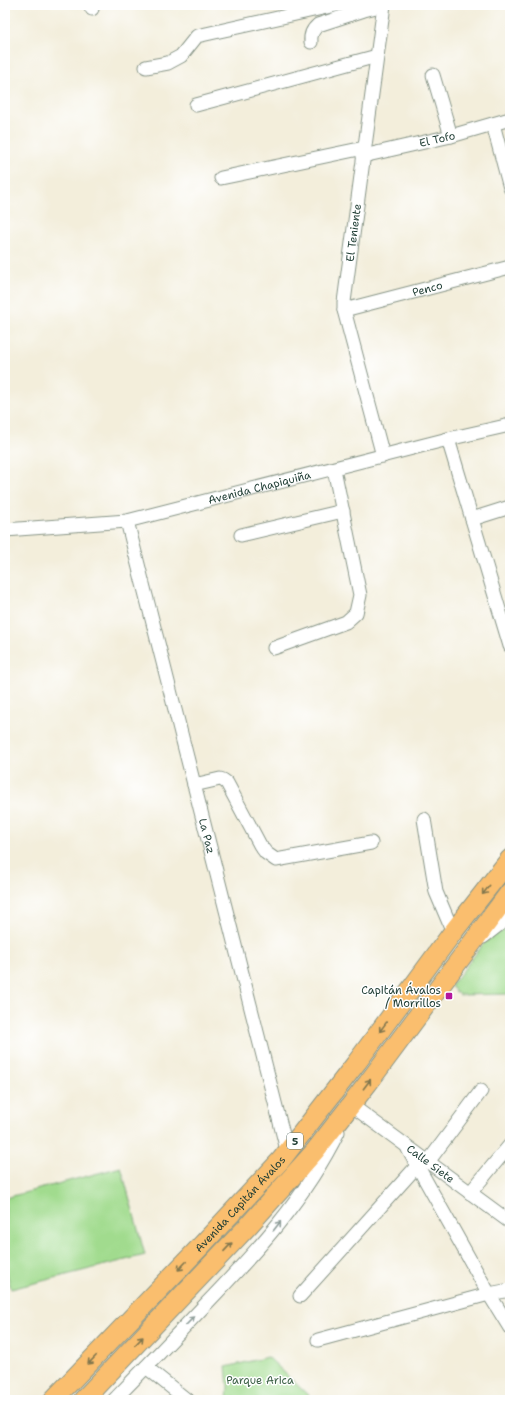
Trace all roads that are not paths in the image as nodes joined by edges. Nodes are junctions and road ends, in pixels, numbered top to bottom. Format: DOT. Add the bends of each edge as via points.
graph roads {
  1 [pos="336,5"];
  2 [pos="384,5"];
  3 [pos="311,42"];
  4 [pos="377,56"];
  5 [pos="146,67"];
  6 [pos="433,74"];
  7 [pos="196,105"];
  8 [pos="510,119"];
  9 [pos="493,124"];
  10 [pos="451,136"];
  11 [pos="364,152"];
  12 [pos="221,178"];
  13 [pos="510,188"];
  14 [pos="510,267"];
  15 [pos="344,310"];
  16 [pos="510,425"];
  17 [pos="448,440"];
  18 [pos="383,456"];
  19 [pos="334,469"];
  20 [pos="510,507"];
  21 [pos="343,512"];
  22 [pos="472,519"];
  23 [pos="127,521"];
  24 [pos="5,530"];
  25 [pos="242,535"];
  26 [pos="510,646"];
  27 [pos="274,648"];
  28 [pos="194,785"];
  29 [pos="424,818"];
  30 [pos="371,843"];
  31 [pos="510,859"];
  32 [pos="510,892"];
  33 [pos="510,920"];
  34 [pos="453,932"];
  35 [pos="463,956"];
  36 [pos="481,1091"];
  37 [pos="351,1105"];
  38 [pos="510,1145"];
  39 [pos="287,1150"];
  40 [pos="423,1164"];
  41 [pos="470,1193"];
  42 [pos="510,1222"];
  43 [pos="510,1290"];
  44 [pos="489,1294"];
  45 [pos="300,1296"];
  46 [pos="510,1328"];
  47 [pos="318,1340"];
  48 [pos="146,1367"];
  49 [pos="53,1400"];
  50 [pos="83,1400"];
  51 [pos="114,1400"];
  52 [pos="187,1400"];
  1 -- 5 [label="street" via="198,36 181,56 168,63"];
  2 -- 3 [label="street" via="318,25 312,30"];
  2 -- 4 [label="street, El Teniente"];
  4 -- 7 [label="street"];
  4 -- 11 [label="street, El Teniente"];
  6 -- 10 [label="street"];
  8 -- 9 [label="street, El Tofo"];
  9 -- 10 [label="street, El Tofo"];
  9 -- 13 [label="street"];
  10 -- 11 [label="street, El Tofo"];
  11 -- 12 [label="street, El Tofo"];
  11 -- 15 [label="street, El Teniente"];
  14 -- 15 [label="street, Penco"];
  15 -- 18 [label="street, El Teniente"];
  16 -- 17 [label="street, Avenida Chapiquiña"];
  17 -- 18 [label="street, Avenida Chapiquiña"];
  17 -- 22 [label="street"];
  18 -- 19 [label="street, Avenida Chapiquiña"];
  19 -- 21 [label="street"];
  19 -- 23 [label="street, Avenida Chapiquiña"];
  20 -- 22 [label="street"];
  21 -- 25 [label="street"];
  21 -- 27 [label="street" via="360,595 356,613 346,622"];
  22 -- 26 [label="street"];
  23 -- 24 [label="street, Avenida Chapiquiña"];
  23 -- 28 [label="street, La Paz"];
  28 -- 30 [label="street" via="224,780 260,845 276,860"];
  28 -- 39 [label="street, La Paz"];
  29 -- 34 [label="street" via="436,892"];
  31 -- 34 [label="highway, Avenida Capitán Ávalos / 5, one-way"];
  32 -- 35 [label="highway, Avenida Capitán Ávalos / 5"];
  33 -- 35 [label="street" via="489,932"];
  34 -- 39 [label="highway, Avenida Capitán Ávalos / 5, one-way" via="357,1062"];
  37 -- 35 [label="highway, Avenida Capitán Ávalos / 5, one-way"];
  36 -- 40 [label="street"];
  37 -- 40 [label="street, Calle Siete" via="406,1146"];
  48 -- 37 [label="street, one-way" via="257,1250 289,1211 330,1148"];
  50 -- 37 [label="highway, Avenida Capitán Ávalos / 5, one-way" via="263,1210"];
  38 -- 41 [label="street"];
  39 -- 49 [label="highway, Avenida Capitán Ávalos / 5, one-way" via="281,1160 219,1227"];
  40 -- 41 [label="street, Calle Siete"];
  40 -- 44 [label="street"];
  40 -- 45 [label="street"];
  41 -- 42 [label="street, Calle Siete"];
  43 -- 44 [label="street"];
  44 -- 46 [label="street"];
  44 -- 47 [label="street"];
  48 -- 51 [label="street"];
  48 -- 52 [label="street"];
}
